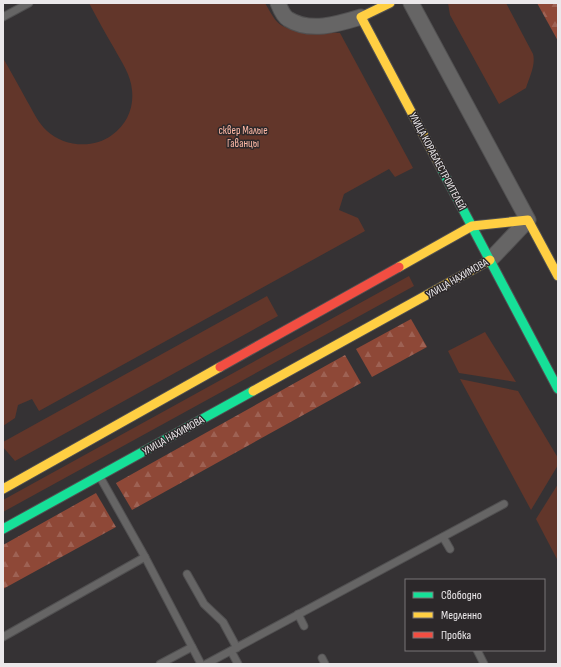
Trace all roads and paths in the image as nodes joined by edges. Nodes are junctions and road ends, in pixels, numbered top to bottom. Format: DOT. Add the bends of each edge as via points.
graph roads {
  1 [pos="29,3"];
  2 [pos="278,3"];
  3 [pos="390,3"];
  4 [pos="411,3"];
  5 [pos="3,17"];
  6 [pos="361,17"];
  7 [pos="528,220"];
  8 [pos="472,226"];
  9 [pos="490,260"];
  10 [pos="558,276"];
  11 [pos="558,389"];
  12 [pos="99,476"];
  13 [pos="5,482"];
  14 [pos="504,504"];
  15 [pos="3,529"];
  16 [pos="443,537"];
  17 [pos="450,549"];
  18 [pos="145,557"];
  19 [pos="187,574"];
  20 [pos="298,614"];
  21 [pos="304,626"];
  22 [pos="3,637"];
  23 [pos="192,647"];
  24 [pos="234,649"];
  25 [pos="478,651"];
  26 [pos="160,664"];
  27 [pos="200,664"];
  28 [pos="206,664"];
  29 [pos="238,664"];
  30 [pos="484,664"];
  1 -- 5 [label="lane"];
  2 -- 6 [label="street" via="287,18 310,26 338,24"];
  3 -- 6 [label="main road"];
  4 -- 7 [label="street"];
  6 -- 8 [label="main road, УЛИЦА КОРАБЛЕСТРОИТЕЛЕЙ"];
  7 -- 8 [label="main road"];
  7 -- 9 [label="street, УЛИЦА НАХИМОВА"];
  7 -- 10 [label="main road"];
  8 -- 9 [label="main road, УЛИЦА КОРАБЛЕСТРОИТЕЛЕЙ"];
  8 -- 13 [label="main road"];
  9 -- 11 [label="main road, УЛИЦА КОРАБЛЕСТРОИТЕЛЕЙ"];
  9 -- 12 [label="main road, УЛИЦА НАХИМОВА"];
  12 -- 15 [label="main road, УЛИЦА НАХИМОВА"];
  12 -- 18 [label="lane"];
  14 -- 16 [label="lane"];
  16 -- 17 [label="lane"];
  16 -- 20 [label="lane"];
  18 -- 22 [label="lane"];
  18 -- 23 [label="lane"];
  19 -- 24 [label="lane" via="204,604 223,622"];
  20 -- 21 [label="lane"];
  20 -- 24 [label="lane"];
  23 -- 26 [label="lane"];
  23 -- 27 [label="lane"];
  24 -- 28 [label="lane"];
  24 -- 29 [label="lane"];
  25 -- 30 [label="lane"];
}
